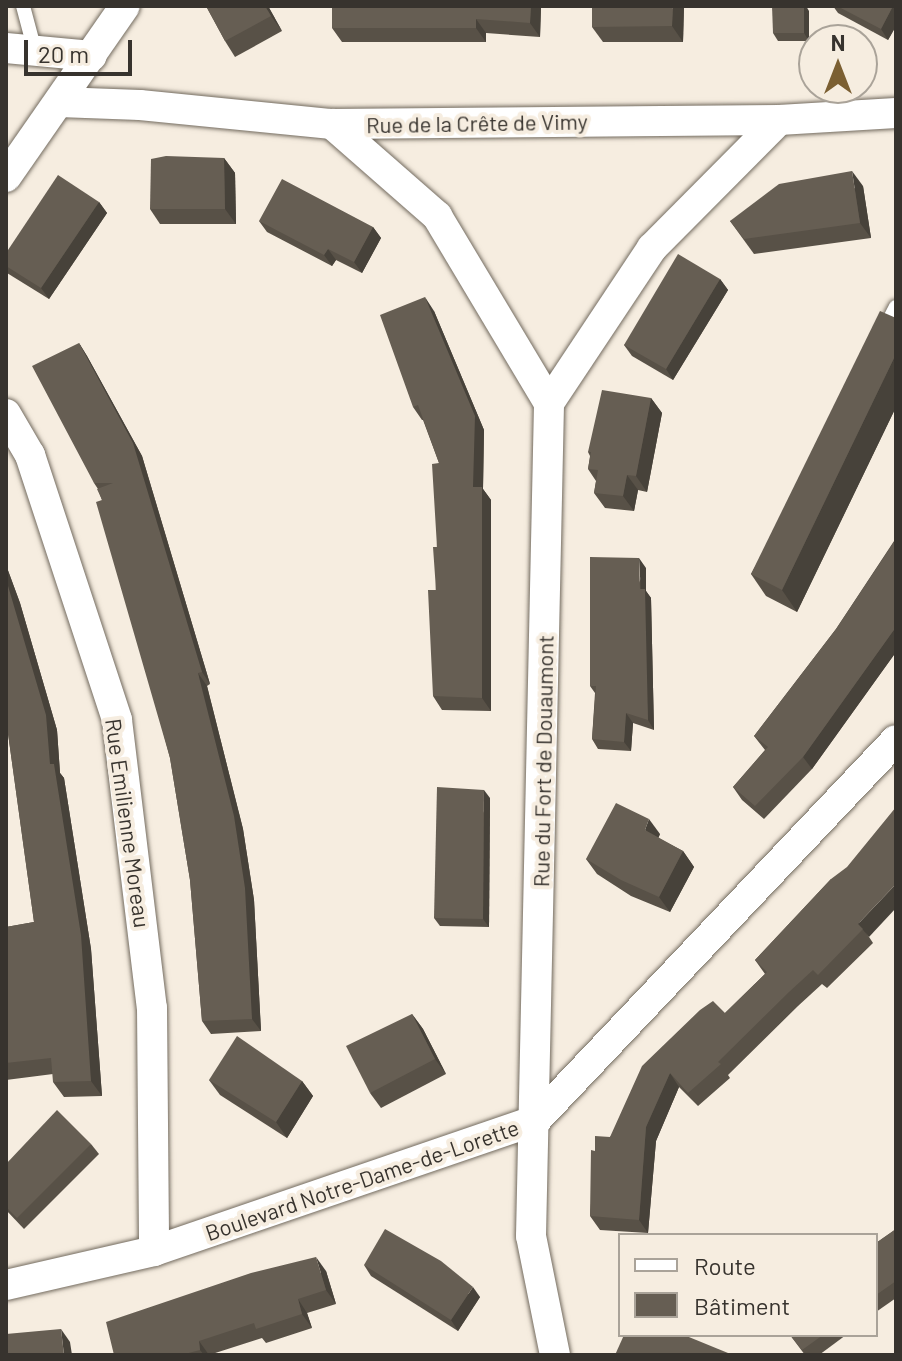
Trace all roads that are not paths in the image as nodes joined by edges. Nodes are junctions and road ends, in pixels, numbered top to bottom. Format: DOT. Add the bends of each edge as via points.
graph roads {
  1 [pos="23,6"];
  2 [pos="125,6"];
  3 [pos="20,49"];
  4 [pos="92,56"];
  5 [pos="59,102"];
  6 [pos="896,113"];
  7 [pos="779,120"];
  8 [pos="332,124"];
  9 [pos="6,177"];
  10 [pos="896,307"];
  11 [pos="874,349"];
  12 [pos="549,403"];
  13 [pos="6,414"];
  14 [pos="896,740"];
  15 [pos="536,1120"];
  16 [pos="154,1251"];
  17 [pos="6,1285"];
  18 [pos="555,1355"];
  1 -- 3 [label="lane"];
  2 -- 4 [label="street"];
  3 -- 4 [label="street"];
  4 -- 5 [label="street"];
  5 -- 8 [label="street, Rue de la Crête de Vimy"];
  5 -- 9 [label="street"];
  6 -- 7 [label="street, Rue de la Crête de Vimy"];
  7 -- 8 [label="street, Rue de la Crête de Vimy"];
  7 -- 12 [label="street" via="652,248"];
  8 -- 12 [label="street" via="437,216"];
  10 -- 11 [label="lane"];
  12 -- 15 [label="street, Rue du Fort de Douaumont"];
  13 -- 16 [label="street, Rue Emilienne Moreau" via="30,455 117,720 152,1008"];
  14 -- 15 [label="street, Boulevard Notre-Dame-de-Lorette"];
  15 -- 16 [label="street, Boulevard Notre-Dame-de-Lorette"];
  15 -- 18 [label="street, Rue du Fort de Douaumont" via="531,1236"];
  16 -- 17 [label="street, Boulevard Notre-Dame-de-Lorette"];
}
